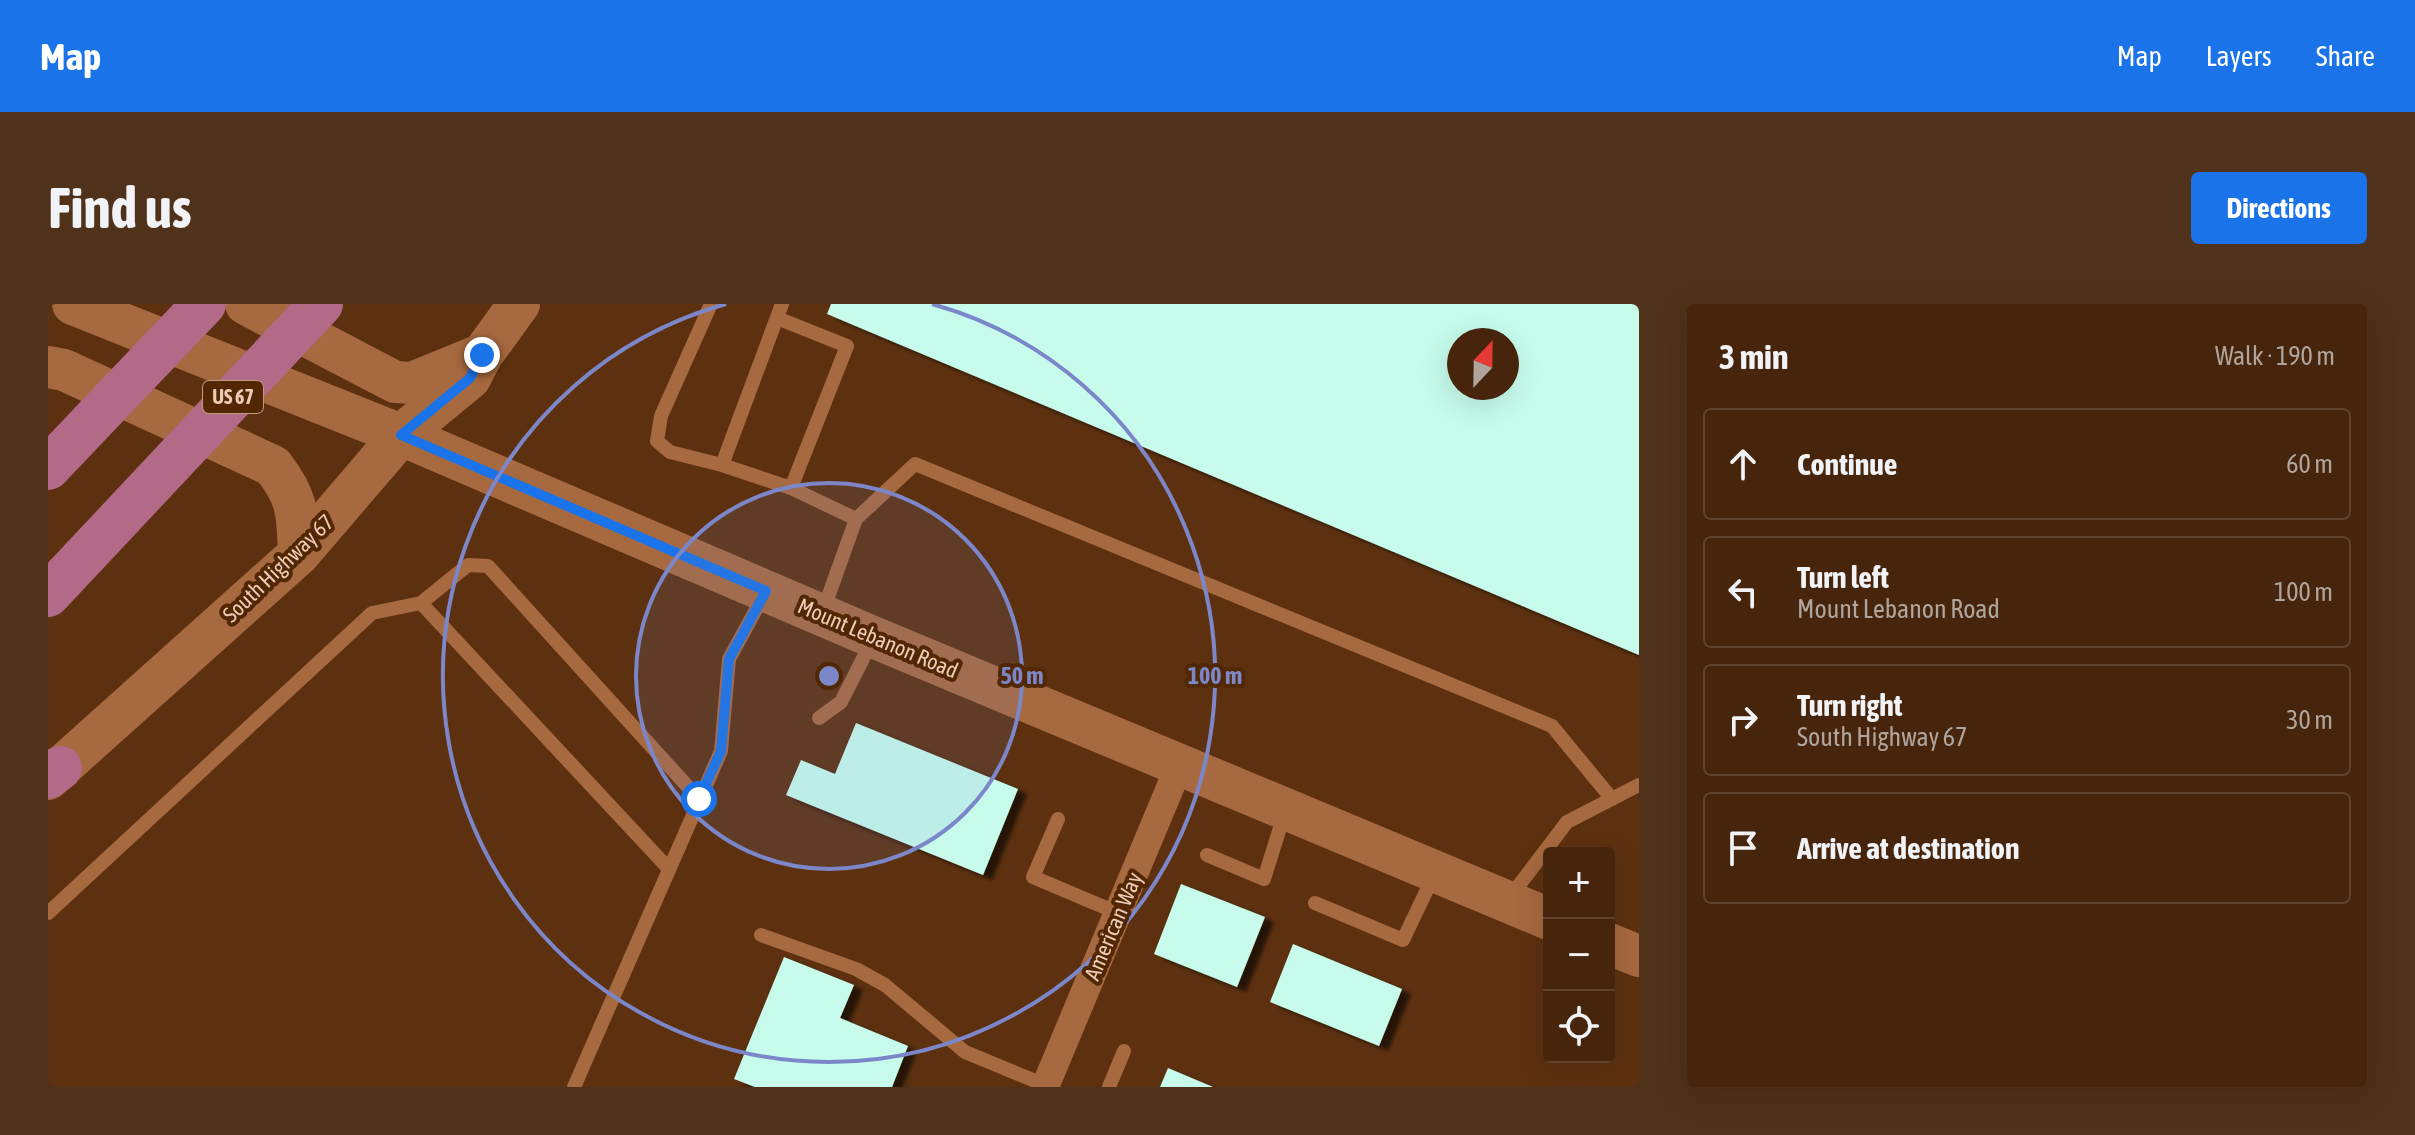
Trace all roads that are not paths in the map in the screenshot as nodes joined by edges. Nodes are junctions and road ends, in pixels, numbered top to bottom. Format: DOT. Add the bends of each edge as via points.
graph roads {
  1 [pos="73,304"];
  2 [pos="204,304"];
  3 [pos="246,304"];
  4 [pos="321,304"];
  5 [pos="519,304"];
  6 [pos="711,304"];
  7 [pos="779,311"];
  8 [pos="482,355"];
  9 [pos="48,367"];
  10 [pos="401,435"];
  11 [pos="54,463"];
  12 [pos="722,465"];
  13 [pos="791,488"];
  14 [pos="856,519"];
  15 [pos="299,554"];
  16 [pos="766,591"];
  17 [pos="48,595"];
  18 [pos="421,603"];
  19 [pos="822,615"];
  20 [pos="873,637"];
  21 [pos="819,718"];
  22 [pos="1180,764"];
  23 [pos="52,775"];
  24 [pos="1639,785"];
  25 [pos="699,799"];
  26 [pos="1612,799"];
  27 [pos="1287,808"];
  28 [pos="1058,819"];
  29 [pos="1207,855"];
  30 [pos="669,869"];
  31 [pos="1436,871"];
  32 [pos="1507,901"];
  33 [pos="1315,903"];
  34 [pos="48,913"];
  35 [pos="1118,913"];
  36 [pos="1543,916"];
  37 [pos="761,935"];
  38 [pos="1615,946"];
  39 [pos="1639,956"];
  40 [pos="1124,1051"];
  41 [pos="1045,1086"];
  42 [pos="574,1087"];
  43 [pos="1109,1087"];
  1 -- 10 [label="street, Mount Lebanon Road"];
  2 -- 11 [label="highway"];
  3 -- 8 [label="street" via="395,382 412,383"];
  4 -- 17 [label="highway, US 67"];
  5 -- 8 [label="street, South Highway 67"];
  6 -- 12 [label="lane" via="661,416 657,441 670,452"];
  7 -- 12 [label="lane"];
  7 -- 13 [label="lane" via="847,346"];
  8 -- 10 [label="street, South Highway 67" via="470,378"];
  9 -- 15 [label="street" via="273,466 296,503"];
  10 -- 15 [label="street, South Highway 67"];
  10 -- 16 [label="street, Mount Lebanon Road"];
  12 -- 13 [label="lane"];
  13 -- 14 [label="lane"];
  14 -- 19 [label="lane"];
  14 -- 26 [label="lane" via="915,464 1552,726"];
  15 -- 23 [label="street, South Highway 67"];
  16 -- 19 [label="street, Mount Lebanon Road"];
  16 -- 25 [label="lane" via="729,659 721,751"];
  18 -- 25 [label="lane" via="468,565 488,566"];
  18 -- 30 [label="lane"];
  18 -- 34 [label="lane" via="372,613"];
  19 -- 20 [label="street, Mount Lebanon Road"];
  20 -- 21 [label="lane" via="841,702"];
  20 -- 22 [label="street, Mount Lebanon Road"];
  22 -- 27 [label="street, Mount Lebanon Road"];
  22 -- 35 [label="street, American Way"];
  24 -- 26 [label="lane"];
  25 -- 30 [label="lane"];
  26 -- 32 [label="lane" via="1567,822"];
  27 -- 29 [label="lane" via="1264,879"];
  27 -- 31 [label="street, Mount Lebanon Road"];
  28 -- 35 [label="lane" via="1033,877"];
  30 -- 42 [label="lane"];
  31 -- 32 [label="street, Mount Lebanon Road"];
  31 -- 33 [label="lane" via="1403,940"];
  32 -- 36 [label="street, Mount Lebanon Road"];
  35 -- 41 [label="street, American Way"];
  37 -- 41 [label="lane" via="856,969 885,985 965,1052"];
  38 -- 39 [label="street"];
  40 -- 43 [label="lane"];
}
